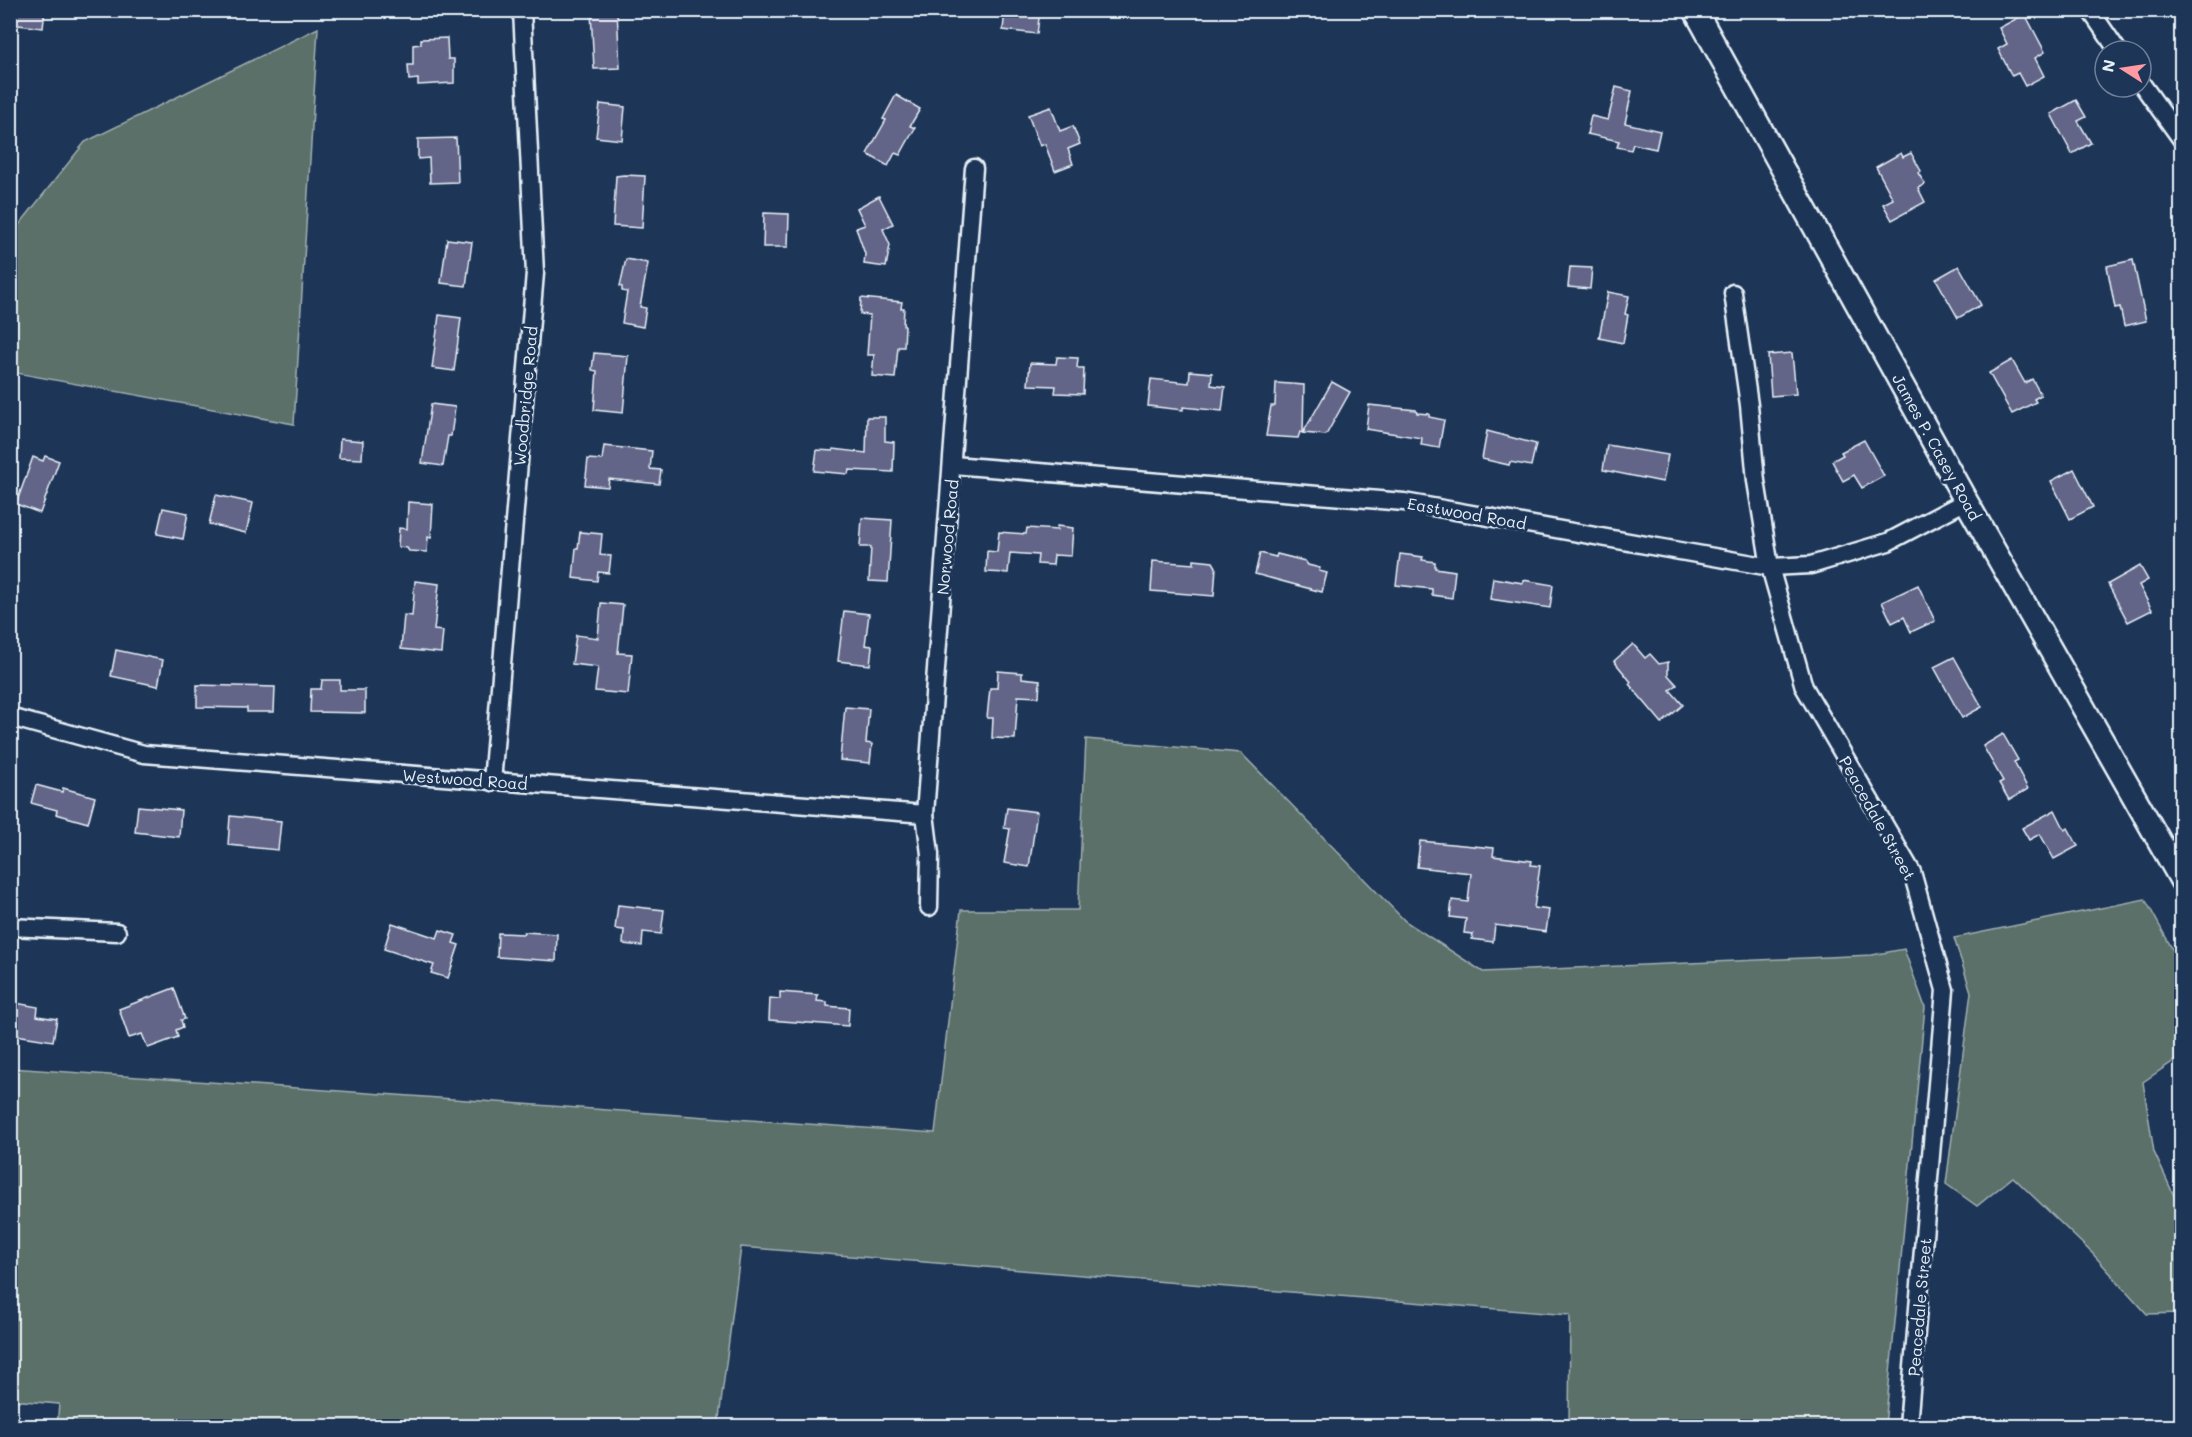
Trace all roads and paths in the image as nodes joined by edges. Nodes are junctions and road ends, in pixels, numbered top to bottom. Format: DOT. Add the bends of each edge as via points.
graph roads {
  1 [pos="522,10"];
  2 [pos="1695,10"];
  3 [pos="2090,10"];
  4 [pos="2110,39"];
  5 [pos="2152,99"];
  6 [pos="2181,140"];
  7 [pos="974,168"];
  8 [pos="1733,293"];
  9 [pos="952,465"];
  10 [pos="1966,501"];
  11 [pos="1770,567"];
  12 [pos="10,717"];
  13 [pos="492,782"];
  14 [pos="925,813"];
  15 [pos="2181,881"];
  16 [pos="929,907"];
  17 [pos="10,927"];
  18 [pos="117,932"];
  19 [pos="1908,1426"];
  1 -- 13 [label="street, Woodbridge Road" via="535,273"];
  2 -- 10 [label="main road, James P. Casey Road"];
  3 -- 4 [label="street"];
  5 -- 6 [label="street"];
  7 -- 9 [label="street, Norwood Road"];
  8 -- 11 [label="street, Peacedale Street"];
  9 -- 11 [label="street, Eastwood Road" via="1404,502"];
  9 -- 14 [label="street, Norwood Road"];
  10 -- 11 [label="street, Eastwood Road" via="1888,542 1811,565"];
  10 -- 15 [label="main road, James P. Casey Road"];
  11 -- 19 [label="street, Peacedale Street" via="1804,687 1912,872 1945,990"];
  12 -- 13 [label="street, Westwood Road" via="144,754"];
  13 -- 14 [label="street, Westwood Road"];
  14 -- 16 [label="street, Norwood Road" via="930,854"];
  17 -- 18 [label="street"];
}
